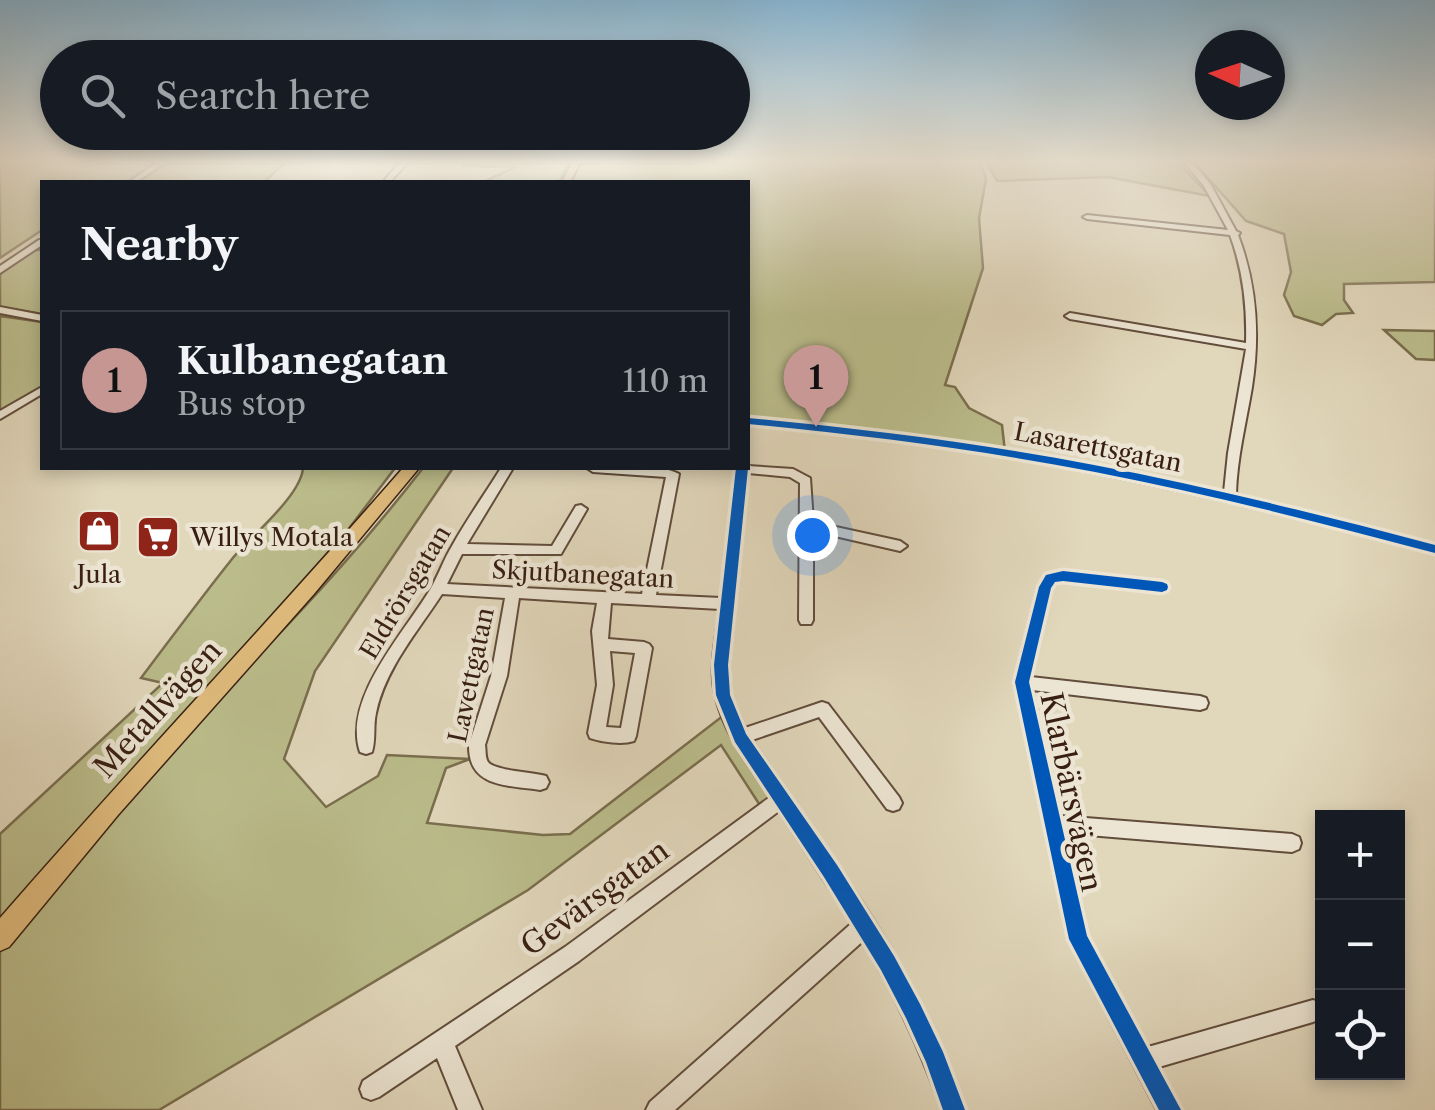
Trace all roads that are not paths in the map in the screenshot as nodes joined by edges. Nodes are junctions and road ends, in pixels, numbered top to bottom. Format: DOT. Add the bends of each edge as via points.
graph roads {
  1 [pos="1225,213"];
  2 [pos="1087,216"];
  3 [pos="1236,233"];
  4 [pos="40,246"];
  5 [pos="0,270"];
  6 [pos="0,310"];
  7 [pos="1070,316"];
  8 [pos="40,318"];
  9 [pos="1252,347"];
  10 [pos="40,391"];
  11 [pos="0,416"];
  12 [pos="750,421"];
  13 [pos="750,469"];
  14 [pos="400,470"];
  15 [pos="409,470"];
  16 [pos="506,470"];
  17 [pos="620,470"];
  18 [pos="741,470"];
  19 [pos="1230,497"];
  20 [pos="581,509"];
  21 [pos="364,524"];
  22 [pos="807,526"];
  23 [pos="900,546"];
  24 [pos="1435,548"];
  25 [pos="457,549"];
  26 [pos="1162,587"];
  27 [pos="438,589"];
  28 [pos="514,592"];
  29 [pos="605,597"];
  30 [pos="648,600"];
  31 [pos="726,604"];
  32 [pos="806,620"];
  33 [pos="603,645"];
  34 [pos="1022,682"];
  35 [pos="1200,703"];
  36 [pos="740,737"];
  37 [pos="366,747"];
  38 [pos="540,782"];
  39 [pos="781,799"];
  40 [pos="893,803"];
  41 [pos="1052,824"];
  42 [pos="1292,844"];
  43 [pos="864,926"];
  44 [pos="0,938"];
  45 [pos="1314,1011"];
  46 [pos="442,1042"];
  47 [pos="1143,1060"];
  48 [pos="372,1089"];
  49 [pos="952,1109"];
  50 [pos="470,1110"];
  51 [pos="658,1110"];
  52 [pos="1170,1110"];
  1 -- 3 [label="street"];
  2 -- 3 [label="street"];
  3 -- 9 [label="street" via="1254,310"];
  4 -- 5 [label="street"];
  6 -- 8 [label="street"];
  7 -- 9 [label="street"];
  9 -- 19 [label="street"];
  10 -- 11 [label="street"];
  12 -- 19 [label="street, Lasarettsgatan" via="957,444"];
  13 -- 22 [label="street" via="804,478"];
  14 -- 21 [label="main road, Metallvägen"];
  15 -- 21 [label="main road, Metallvägen"];
  16 -- 25 [label="street, Eldrörsgatan"];
  17 -- 30 [label="street" via="673,474"];
  18 -- 31 [label="street"];
  19 -- 24 [label="street, Lasarettsgatan"];
  20 -- 25 [label="street" via="556,551"];
  21 -- 44 [label="main road, Metallvägen"];
  22 -- 23 [label="street"];
  22 -- 32 [label="street"];
  25 -- 27 [label="street, Eldrörsgatan"];
  26 -- 34 [label="street, Klarbärsvägen" via="1052,578"];
  27 -- 28 [label="street, Skjutbanegatan"];
  27 -- 37 [label="street, Eldrörsgatan" via="373,693"];
  28 -- 29 [label="street, Skjutbanegatan"];
  28 -- 38 [label="street, Lavettgatan" via="477,757 494,775"];
  29 -- 30 [label="street, Skjutbanegatan"];
  29 -- 33 [label="street"];
  30 -- 31 [label="street, Skjutbanegatan"];
  31 -- 36 [label="street" via="722,685"];
  33 -- 33 [label="street" via="605,686 596,734 628,736 644,648"];
  34 -- 35 [label="street, Klarbärsvägen"];
  34 -- 41 [label="street, Klarbärsvägen"];
  36 -- 39 [label="street"];
  36 -- 40 [label="street" via="822,710"];
  39 -- 43 [label="street"];
  39 -- 46 [label="street, Gevärsgatan"];
  41 -- 42 [label="street, Klarbärsvägen"];
  41 -- 47 [label="street, Klarbärsvägen" via="1078,940"];
  43 -- 49 [label="street" via="923,1030"];
  43 -- 51 [label="street"];
  45 -- 47 [label="street"];
  46 -- 48 [label="street, Gevärsgatan"];
  46 -- 50 [label="street"];
  47 -- 52 [label="street, Klarbärsvägen"];
}
